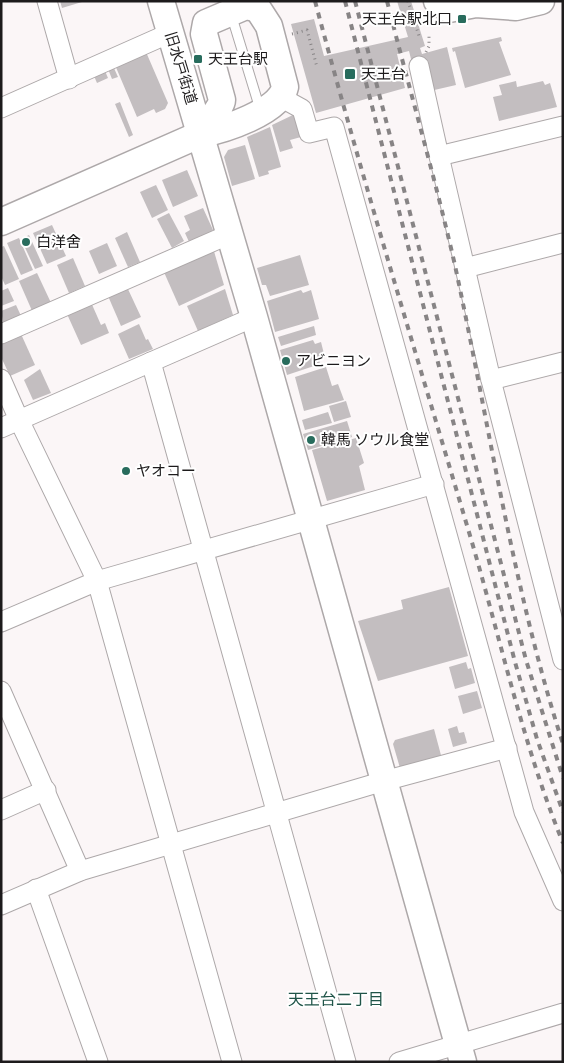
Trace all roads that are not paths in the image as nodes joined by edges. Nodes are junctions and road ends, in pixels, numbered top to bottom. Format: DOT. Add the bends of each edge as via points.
graph roads {
  1 [pos="48,1"];
  2 [pos="161,1"];
  3 [pos="437,1"];
  4 [pos="541,1"];
  5 [pos="487,3"];
  6 [pos="245,6"];
  7 [pos="170,33"];
  8 [pos="419,66"];
  9 [pos="69,79"];
  10 [pos="282,98"];
  11 [pos="1,108"];
  12 [pos="260,112"];
  13 [pos="563,126"];
  14 [pos="201,134"];
  15 [pos="439,156"];
  16 [pos="1,222"];
  17 [pos="230,234"];
  18 [pos="563,244"];
  19 [pos="465,268"];
  20 [pos="254,317"];
  21 [pos="1,334"];
  22 [pos="151,362"];
  23 [pos="563,362"];
  24 [pos="1,379"];
  25 [pos="491,380"];
  26 [pos="19,420"];
  27 [pos="1,428"];
  28 [pos="434,484"];
  29 [pos="311,520"];
  30 [pos="204,551"];
  31 [pos="97,581"];
  32 [pos="1,622"];
  33 [pos="563,660"];
  34 [pos="1,691"];
  35 [pos="6,714"];
  36 [pos="507,748"];
  37 [pos="384,781"];
  38 [pos="46,790"];
  39 [pos="1,810"];
  40 [pos="277,812"];
  41 [pos="171,843"];
  42 [pos="80,871"];
  43 [pos="36,889"];
  44 [pos="563,901"];
  45 [pos="1,905"];
  46 [pos="563,1013"];
  47 [pos="460,1053"];
  48 [pos="98,1062"];
  49 [pos="232,1062"];
  50 [pos="346,1062"];
  51 [pos="399,1062"];
  1 -- 9 [label="street"];
  2 -- 7 [label="street, 旧水戸街道"];
  3 -- 5 [label="street" via="449,9"];
  4 -- 5 [label="street" via="516,7"];
  6 -- 10 [label="street" via="258,9 269,26 285,87"];
  6 -- 12 [label="lane"];
  6 -- 14 [label="street" via="211,20 204,28 222,100"];
  7 -- 9 [label="street"];
  7 -- 14 [label="street, 旧水戸街道"];
  8 -- 15 [label="street"];
  9 -- 11 [label="street"];
  10 -- 12 [label="street"];
  10 -- 28 [label="street" via="302,109 309,134 334,127"];
  12 -- 14 [label="street" via="223,130"];
  13 -- 15 [label="street"];
  14 -- 16 [label="street"];
  14 -- 17 [label="street, 旧水戸街道"];
  15 -- 19 [label="street"];
  17 -- 20 [label="street, 旧水戸街道"];
  17 -- 21 [label="street"];
  18 -- 19 [label="street"];
  19 -- 25 [label="street"];
  20 -- 22 [label="street"];
  20 -- 29 [label="street, 旧水戸街道"];
  22 -- 26 [label="street"];
  22 -- 30 [label="street"];
  23 -- 25 [label="street"];
  24 -- 26 [label="street"];
  25 -- 33 [label="street"];
  26 -- 27 [label="street"];
  26 -- 31 [label="street"];
  28 -- 29 [label="street"];
  28 -- 36 [label="street"];
  29 -- 30 [label="street"];
  29 -- 37 [label="street, 旧水戸街道"];
  30 -- 31 [label="street"];
  30 -- 40 [label="street"];
  31 -- 32 [label="street"];
  31 -- 41 [label="street"];
  34 -- 35 [label="street"];
  35 -- 38 [label="street"];
  36 -- 37 [label="street"];
  36 -- 44 [label="street" via="524,812"];
  37 -- 40 [label="street"];
  37 -- 47 [label="street, 旧水戸街道"];
  38 -- 39 [label="street"];
  38 -- 42 [label="street"];
  40 -- 41 [label="street"];
  40 -- 50 [label="street"];
  41 -- 42 [label="street"];
  41 -- 49 [label="street"];
  42 -- 43 [label="street"];
  43 -- 45 [label="street"];
  43 -- 48 [label="street"];
  46 -- 47 [label="street"];
  47 -- 51 [label="street"];
}
